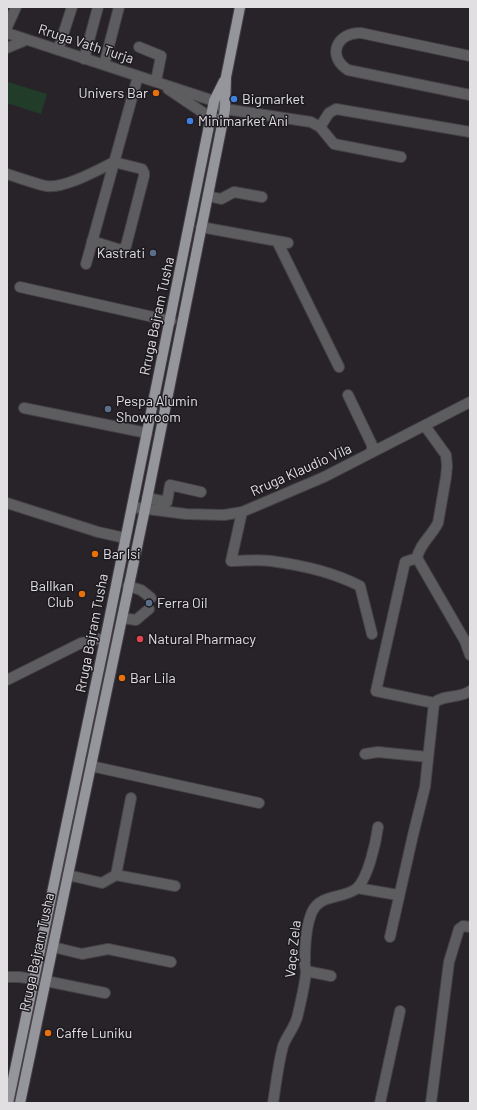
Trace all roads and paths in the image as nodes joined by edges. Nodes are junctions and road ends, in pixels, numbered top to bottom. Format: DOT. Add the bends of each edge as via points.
graph roads {
  1 [pos="16,7"];
  2 [pos="72,7"];
  3 [pos="98,7"];
  4 [pos="119,7"];
  5 [pos="240,7"];
  6 [pos="7,27"];
  7 [pos="7,33"];
  8 [pos="26,40"];
  9 [pos="139,47"];
  10 [pos="7,48"];
  11 [pos="58,50"];
  12 [pos="470,56"];
  13 [pos="84,59"];
  14 [pos="104,65"];
  15 [pos="138,76"];
  16 [pos="226,77"];
  17 [pos="156,81"];
  18 [pos="470,95"];
  19 [pos="214,100"];
  20 [pos="225,110"];
  21 [pos="211,118"];
  22 [pos="223,120"];
  23 [pos="320,127"];
  24 [pos="470,132"];
  25 [pos="401,157"];
  26 [pos="114,162"];
  27 [pos="7,174"];
  28 [pos="208,196"];
  29 [pos="262,196"];
  30 [pos="201,227"];
  31 [pos="92,242"];
  32 [pos="86,264"];
  33 [pos="20,287"];
  34 [pos="170,321"];
  35 [pos="339,367"];
  36 [pos="348,395"];
  37 [pos="470,402"];
  38 [pos="24,408"];
  39 [pos="425,426"];
  40 [pos="147,433"];
  41 [pos="372,452"];
  42 [pos="201,492"];
  43 [pos="147,498"];
  44 [pos="7,503"];
  45 [pos="132,507"];
  46 [pos="145,509"];
  47 [pos="242,512"];
  48 [pos="125,538"];
  49 [pos="417,558"];
  50 [pos="128,586"];
  51 [pos="151,598"];
  52 [pos="149,609"];
  53 [pos="122,618"];
  54 [pos="372,634"];
  55 [pos="105,640"];
  56 [pos="467,640"];
  57 [pos="470,655"];
  58 [pos="7,680"];
  59 [pos="470,691"];
  60 [pos="434,703"];
  61 [pos="365,754"];
  62 [pos="428,757"];
  63 [pos="91,766"];
  64 [pos="131,798"];
  65 [pos="259,803"];
  66 [pos="378,827"];
  67 [pos="68,875"];
  68 [pos="116,875"];
  69 [pos="175,886"];
  70 [pos="357,888"];
  71 [pos="398,895"];
  72 [pos="470,927"];
  73 [pos="390,937"];
  74 [pos="53,947"];
  75 [pos="170,962"];
  76 [pos="306,971"];
  77 [pos="331,976"];
  78 [pos="7,977"];
  79 [pos="34,979"];
  80 [pos="46,981"];
  81 [pos="105,993"];
  82 [pos="400,1011"];
  83 [pos="10,1082"];
  84 [pos="24,1085"];
  85 [pos="8,1103"];
  86 [pos="20,1103"];
  87 [pos="273,1103"];
  88 [pos="380,1103"];
  89 [pos="431,1103"];
  1 -- 6 [label="street"];
  2 -- 11 [label="street"];
  3 -- 13 [label="street"];
  4 -- 14 [label="street"];
  5 -- 16 [label="main road, Rruga Bajram Tusha"];
  7 -- 8 [label="street, Rruga Vath Turja"];
  8 -- 10 [label="street"];
  8 -- 11 [label="street, Rruga Vath Turja"];
  9 -- 17 [label="street" via="161,56"];
  11 -- 13 [label="street, Rruga Vath Turja"];
  12 -- 18 [label="street" via="352,32 339,41 335,53 338,62 348,70"];
  13 -- 14 [label="street, Rruga Vath Turja"];
  14 -- 15 [label="street, Rruga Vath Turja"];
  15 -- 17 [label="street, Rruga Vath Turja"];
  15 -- 26 [label="street"];
  16 -- 19 [label="main road, Rruga Bajram Tusha"];
  16 -- 20 [label="main road, Rruga Bajram Tusha"];
  17 -- 19 [label="street, Rruga Vath Turja"];
  17 -- 21 [label="street, Rruga Vath Turja"];
  19 -- 20 [label="street"];
  19 -- 21 [label="main road, Rruga Bajram Tusha"];
  20 -- 22 [label="main road, Rruga Bajram Tusha"];
  20 -- 23 [label="street" via="311,122"];
  21 -- 22 [label="street"];
  21 -- 34 [label="main road, Rruga Bajram Tusha"];
  22 -- 28 [label="main road, Rruga Bajram Tusha"];
  23 -- 24 [label="street" via="329,113 336,109"];
  23 -- 25 [label="street" via="334,144"];
  26 -- 27 [label="street" via="90,175 60,185 48,186"];
  26 -- 31 [label="street"];
  26 -- 31 [label="street" via="142,169 144,173 126,246 121,250"];
  28 -- 29 [label="street" via="221,199 234,192"];
  28 -- 30 [label="main road, Rruga Bajram Tusha"];
  30 -- 35 [label="street" via="282,242"];
  30 -- 43 [label="main road, Rruga Bajram Tusha"];
  31 -- 32 [label="street"];
  33 -- 34 [label="street"];
  34 -- 40 [label="main road, Rruga Bajram Tusha"];
  36 -- 41 [label="street" via="372,445"];
  37 -- 39 [label="street, Rruga Klaudio Vila"];
  38 -- 40 [label="street"];
  39 -- 41 [label="street, Rruga Klaudio Vila"];
  39 -- 49 [label="street" via="446,455 447,466 438,523 421,546"];
  40 -- 45 [label="main road, Rruga Bajram Tusha"];
  41 -- 47 [label="street, Rruga Klaudio Vila" via="324,477"];
  42 -- 43 [label="street" via="170,485 167,502"];
  43 -- 46 [label="main road, Rruga Bajram Tusha"];
  44 -- 48 [label="street"];
  45 -- 46 [label="street, Rruga Klaudio Vila"];
  45 -- 48 [label="main road, Rruga Bajram Tusha"];
  46 -- 47 [label="street, Rruga Klaudio Vila" via="186,514 224,515"];
  46 -- 50 [label="main road, Rruga Bajram Tusha"];
  47 -- 54 [label="street" via="231,561 270,561 343,577 360,586"];
  48 -- 55 [label="main road, Rruga Bajram Tusha"];
  49 -- 56 [label="street"];
  49 -- 60 [label="street" via="404,562 376,691"];
  50 -- 51 [label="street" via="141,590"];
  50 -- 53 [label="main road, Rruga Bajram Tusha"];
  52 -- 53 [label="street" via="136,620"];
  53 -- 63 [label="main road, Rruga Bajram Tusha"];
  55 -- 58 [label="street" via="81,643"];
  55 -- 79 [label="main road, Rruga Bajram Tusha"];
  56 -- 57 [label="street"];
  59 -- 60 [label="street" via="442,698"];
  60 -- 62 [label="street"];
  61 -- 62 [label="street" via="378,752"];
  62 -- 71 [label="street" via="425,787"];
  63 -- 65 [label="street"];
  63 -- 67 [label="main road, Rruga Bajram Tusha"];
  64 -- 68 [label="street"];
  66 -- 70 [label="street" via="370,862"];
  67 -- 68 [label="street" via="102,883"];
  67 -- 74 [label="main road, Rruga Bajram Tusha"];
  68 -- 69 [label="street"];
  70 -- 71 [label="street"];
  70 -- 76 [label="street, Vaçe Zela" via="341,896 321,901 316,906 307,931 304,962"];
  71 -- 73 [label="street"];
  72 -- 89 [label="street" via="463,926 459,929 450,962"];
  74 -- 75 [label="street" via="82,954 108,949"];
  74 -- 80 [label="main road, Rruga Bajram Tusha"];
  76 -- 77 [label="street"];
  76 -- 87 [label="street, Vaçe Zela" via="298,1015 283,1047"];
  78 -- 79 [label="street"];
  79 -- 80 [label="main road"];
  79 -- 83 [label="main road, Rruga Bajram Tusha"];
  80 -- 81 [label="street"];
  80 -- 84 [label="main road, Rruga Bajram Tusha"];
  82 -- 88 [label="street"];
  83 -- 84 [label="street"];
  83 -- 85 [label="main road, Rruga Bajram Tusha"];
  84 -- 86 [label="main road, Rruga Bajram Tusha"];
}
